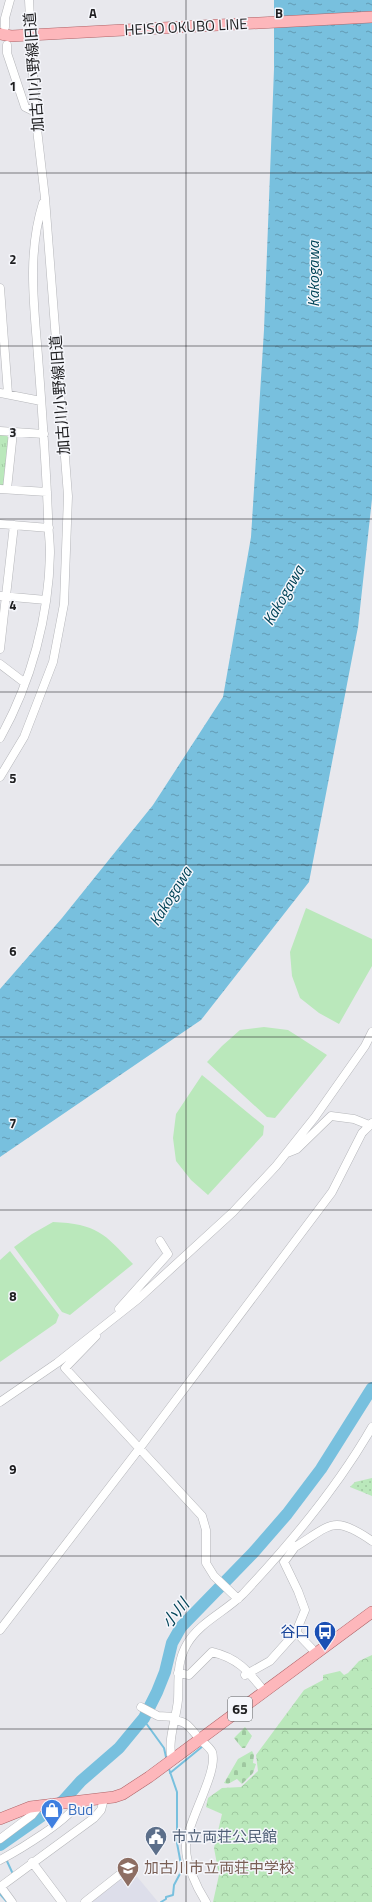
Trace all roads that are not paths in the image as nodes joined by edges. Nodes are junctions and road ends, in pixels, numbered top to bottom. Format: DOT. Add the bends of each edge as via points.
graph roads {
  1 [pos="10,0"];
  2 [pos="29,0"];
  3 [pos="372,17"];
  4 [pos="3,30"];
  5 [pos="35,35"];
  6 [pos="7,45"];
  7 [pos="35,112"];
  8 [pos="45,198"];
  9 [pos="0,288"];
  10 [pos="1,322"];
  11 [pos="3,357"];
  12 [pos="4,394"];
  13 [pos="41,401"];
  14 [pos="0,431"];
  15 [pos="12,432"];
  16 [pos="44,434"];
  17 [pos="4,489"];
  18 [pos="47,492"];
  19 [pos="0,524"];
  20 [pos="14,525"];
  21 [pos="49,528"];
  22 [pos="0,560"];
  23 [pos="9,561"];
  24 [pos="3,597"];
  25 [pos="46,600"];
  26 [pos="0,649"];
  27 [pos="0,664"];
  28 [pos="25,683"];
  29 [pos="0,738"];
  30 [pos="0,777"];
  31 [pos="372,1023"];
  32 [pos="371,1034"];
  33 [pos="371,1124"];
  34 [pos="286,1153"];
  35 [pos="160,1241"];
  36 [pos="103,1326"];
  37 [pos="0,1402"];
  38 [pos="372,1427"];
  39 [pos="139,1449"];
  40 [pos="372,1541"];
  41 [pos="292,1545"];
  42 [pos="238,1599"];
  43 [pos="372,1612"];
  44 [pos="0,1630"];
  45 [pos="296,1632"];
  46 [pos="316,1653"];
  47 [pos="178,1673"];
  48 [pos="247,1674"];
  49 [pos="264,1691"];
  50 [pos="141,1707"];
  51 [pos="174,1718"];
  52 [pos="200,1739"];
  53 [pos="172,1760"];
  54 [pos="104,1799"];
  55 [pos="79,1801"];
  56 [pos="42,1805"];
  57 [pos="0,1819"];
  58 [pos="0,1839"];
  59 [pos="0,1860"];
  60 [pos="32,1862"];
  61 [pos="128,1868"];
  62 [pos="0,1887"];
  63 [pos="12,1902"];
  64 [pos="62,1902"];
  65 [pos="85,1902"];
  66 [pos="206,1902"];
  1 -- 4 [label="street"];
  2 -- 5 [label="street, 加古川小野線旧道"];
  3 -- 5 [label="main road, HEISO OKUBO LINE"];
  4 -- 5 [label="main road, HEISO OKUBO LINE" via="11,36"];
  5 -- 7 [label="street, 加古川小野線旧道"];
  6 -- 7 [label="street" via="25,107"];
  7 -- 8 [label="street, 加古川小野線旧道"];
  8 -- 13 [label="street" via="38,222 32,280"];
  8 -- 30 [label="street, 加古川小野線旧道" via="68,496 64,604 53,662 24,737"];
  9 -- 10 [label="street"];
  10 -- 11 [label="street"];
  11 -- 12 [label="street"];
  12 -- 13 [label="street"];
  13 -- 16 [label="street"];
  14 -- 15 [label="street"];
  15 -- 16 [label="street"];
  15 -- 17 [label="street"];
  16 -- 18 [label="street"];
  17 -- 18 [label="street"];
  18 -- 21 [label="street"];
  19 -- 20 [label="street"];
  20 -- 21 [label="street"];
  20 -- 23 [label="street"];
  21 -- 25 [label="street" via="50,553"];
  22 -- 23 [label="street"];
  23 -- 24 [label="street"];
  24 -- 25 [label="street"];
  24 -- 26 [label="street"];
  25 -- 28 [label="street"];
  27 -- 28 [label="street"];
  28 -- 29 [label="street"];
  31 -- 32 [label="street"];
  32 -- 34 [label="street" via="332,1093"];
  33 -- 34 [label="street" via="331,1116 297,1149"];
  33 -- 39 [label="street" via="362,1133 332,1192"];
  34 -- 36 [label="street" via="204,1240 138,1299"];
  35 -- 36 [label="street" via="168,1254"];
  36 -- 37 [label="street" via="57,1363"];
  36 -- 39 [label="street" via="65,1368"];
  38 -- 41 [label="street"];
  39 -- 42 [label="street" via="202,1516 206,1530 206,1563 214,1576"];
  39 -- 44 [label="street"];
  40 -- 41 [label="street" via="349,1527 337,1524"];
  41 -- 42 [label="street"];
  41 -- 45 [label="street" via="284,1562 305,1610"];
  42 -- 47 [label="street" via="192,1637 180,1659"];
  43 -- 46 [label="main road, 65"];
  45 -- 46 [label="street"];
  45 -- 48 [label="street" via="270,1661"];
  46 -- 49 [label="main road, 65"];
  47 -- 48 [label="street" via="189,1675 212,1652 227,1656"];
  47 -- 51 [label="street" via="178,1700"];
  48 -- 49 [label="street"];
  49 -- 52 [label="main road, 65"];
  50 -- 51 [label="street" via="158,1716"];
  51 -- 52 [label="street" via="185,1722"];
  51 -- 53 [label="street" via="170,1751"];
  52 -- 53 [label="main road, 65"];
  52 -- 66 [label="street" via="210,1749 213,1758 206,1788 185,1846 194,1880"];
  53 -- 54 [label="main road, 65" via="123,1794"];
  54 -- 55 [label="main road, 65"];
  54 -- 60 [label="street" via="99,1814"];
  55 -- 56 [label="main road, 65"];
  55 -- 59 [label="street" via="74,1810 64,1818"];
  56 -- 57 [label="main road, 65" via="22,1809"];
  56 -- 58 [label="street" via="28,1819"];
  60 -- 62 [label="street"];
  60 -- 64 [label="street"];
  61 -- 65 [label="street"];
  62 -- 63 [label="street"];
}
